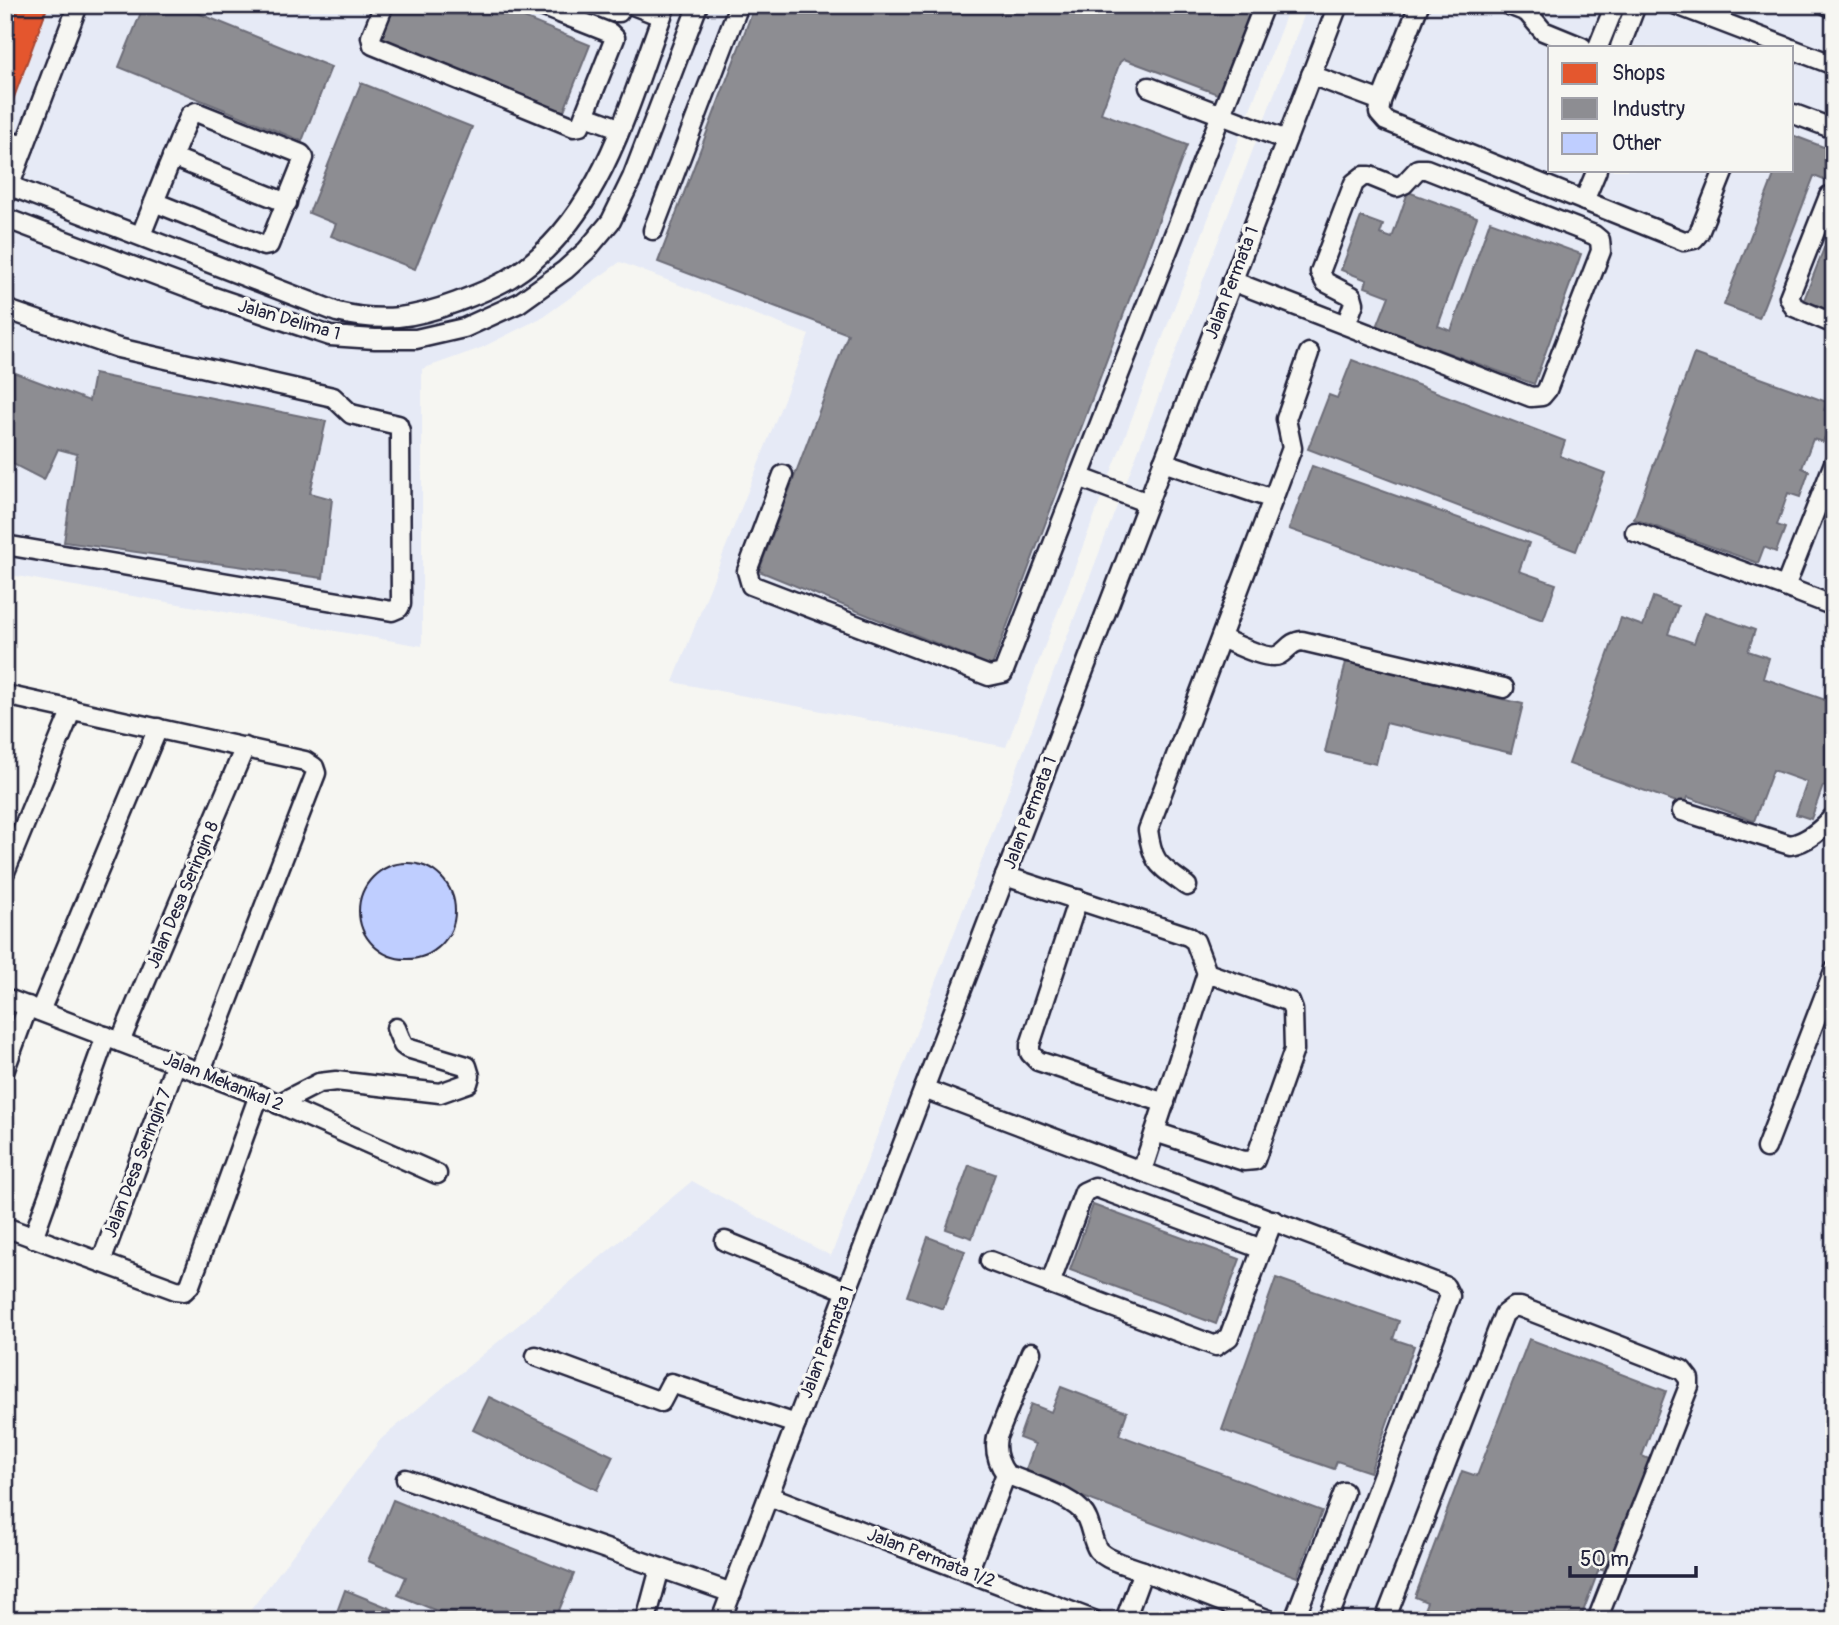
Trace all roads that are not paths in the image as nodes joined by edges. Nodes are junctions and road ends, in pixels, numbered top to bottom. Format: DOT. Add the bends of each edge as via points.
graph roads {
  1 [pos="78,5"];
  2 [pos="384,5"];
  3 [pos="539,5"];
  4 [pos="595,5"];
  5 [pos="623,5"];
  6 [pos="633,5"];
  7 [pos="698,5"];
  8 [pos="739,5"];
  9 [pos="1264,5"];
  10 [pos="1338,5"];
  11 [pos="1419,5"];
  12 [pos="1509,5"];
  13 [pos="1615,5"];
  14 [pos="1636,5"];
  15 [pos="1677,5"];
  16 [pos="1827,5"];
  17 [pos="1834,8"];
  18 [pos="663,11"];
  19 [pos="1580,46"];
  20 [pos="1598,46"];
  21 [pos="1620,46"];
  22 [pos="1781,46"];
  23 [pos="1794,51"];
  24 [pos="1834,65"];
  25 [pos="1311,75"];
  26 [pos="1149,87"];
  27 [pos="1381,101"];
  28 [pos="1794,114"];
  29 [pos="1222,115"];
  30 [pos="586,116"];
  31 [pos="619,128"];
  32 [pos="1834,129"];
  33 [pos="5,139"];
  34 [pos="1286,140"];
  35 [pos="24,147"];
  36 [pos="172,157"];
  37 [pos="1596,172"];
  38 [pos="1723,172"];
  39 [pos="7,188"];
  40 [pos="1829,196"];
  41 [pos="1584,201"];
  42 [pos="154,202"];
  43 [pos="287,203"];
  44 [pos="5,218"];
  45 [pos="653,230"];
  46 [pos="141,235"];
  47 [pos="222,266"];
  48 [pos="1233,281"];
  49 [pos="211,296"];
  50 [pos="5,309"];
  51 [pos="1834,324"];
  52 [pos="1346,325"];
  53 [pos="1309,353"];
  54 [pos="1163,462"];
  55 [pos="1834,463"];
  56 [pos="783,475"];
  57 [pos="1079,477"];
  58 [pos="1273,499"];
  59 [pos="1148,503"];
  60 [pos="1635,532"];
  61 [pos="5,545"];
  62 [pos="1785,587"];
  63 [pos="1834,606"];
  64 [pos="1221,638"];
  65 [pos="1504,688"];
  66 [pos="5,695"];
  67 [pos="72,709"];
  68 [pos="158,728"];
  69 [pos="245,747"];
  70 [pos="1682,811"];
  71 [pos="1834,816"];
  72 [pos="5,872"];
  73 [pos="1005,876"];
  74 [pos="1187,887"];
  75 [pos="1078,900"];
  76 [pos="1834,971"];
  77 [pos="1207,974"];
  78 [pos="5,998"];
  79 [pos="34,1009"];
  80 [pos="396,1028"];
  81 [pos="113,1039"];
  82 [pos="176,1063"];
  83 [pos="5,1069"];
  84 [pos="200,1073"];
  85 [pos="924,1089"];
  86 [pos="259,1096"];
  87 [pos="1165,1103"];
  88 [pos="278,1104"];
  89 [pos="1155,1132"];
  90 [pos="1766,1148"];
  91 [pos="1142,1171"];
  92 [pos="437,1174"];
  93 [pos="1273,1220"];
  94 [pos="5,1227"];
  95 [pos="33,1238"];
  96 [pos="725,1241"];
  97 [pos="1262,1249"];
  98 [pos="990,1261"];
  99 [pos="101,1262"];
  100 [pos="1049,1283"];
  101 [pos="847,1291"];
  102 [pos="1031,1352"];
  103 [pos="536,1356"];
  104 [pos="796,1424"];
  105 [pos="1006,1474"];
  106 [pos="406,1479"];
  107 [pos="1344,1492"];
  108 [pos="769,1496"];
  109 [pos="660,1568"];
  110 [pos="968,1572"];
  111 [pos="1143,1572"];
  112 [pos="732,1592"];
  113 [pos="646,1620"];
  114 [pos="722,1620"];
  115 [pos="1093,1620"];
  116 [pos="1125,1620"];
  117 [pos="1269,1620"];
  118 [pos="1294,1620"];
  119 [pos="1328,1620"];
  120 [pos="1384,1620"];
  121 [pos="1597,1620"];
  1 -- 35 [label="street"];
  2 -- 30 [label="street" via="371,37 373,45 574,127"];
  3 -- 30 [label="street" via="615,38"];
  4 -- 5 [label="street" via="620,12"];
  6 -- 18 [label="street"];
  7 -- 49 [label="street, Jalan Delima 1" via="611,221 572,264 519,303 464,328 416,339 375,339 330,335"];
  8 -- 45 [label="street"];
  9 -- 29 [label="street"];
  10 -- 25 [label="street, Jalan Permata 1"];
  11 -- 27 [label="street"];
  12 -- 19 [label="street" via="1527,12 1543,31"];
  13 -- 20 [label="street"];
  14 -- 21 [label="street"];
  15 -- 22 [label="street"];
  16 -- 17 [label="street"];
  18 -- 31 [label="street, Jalan Delima 1"];
  23 -- 24 [label="street"];
  25 -- 27 [label="street"];
  25 -- 34 [label="street, Jalan Permata 1"];
  26 -- 29 [label="street"];
  27 -- 41 [label="street" via="1379,113 1386,121"];
  28 -- 32 [label="street"];
  29 -- 34 [label="street"];
  29 -- 57 [label="street"];
  30 -- 31 [label="street"];
  31 -- 47 [label="street, Jalan Delima 1" via="604,169 580,210 542,253 510,278 437,309 365,318 337,312"];
  33 -- 35 [label="street"];
  34 -- 48 [label="street, Jalan Permata 1"];
  35 -- 39 [label="street"];
  36 -- 42 [label="street"];
  36 -- 43 [label="street"];
  36 -- 43 [label="street" via="190,115 196,112 301,154 303,163"];
  37 -- 41 [label="street"];
  38 -- 41 [label="street" via="1695,239 1684,241"];
  39 -- 46 [label="street, Jalan Delima 1"];
  40 -- 51 [label="street" via="1789,297 1794,307"];
  42 -- 43 [label="street" via="264,246 271,241"];
  42 -- 46 [label="street"];
  44 -- 49 [label="street, Jalan Delima 1"];
  46 -- 47 [label="street, Jalan Delima 1"];
  47 -- 49 [label="street"];
  48 -- 52 [label="street"];
  48 -- 54 [label="street, Jalan Permata 1"];
  50 -- 61 [label="street" via="118,348 333,397 351,414 398,425 401,604 392,611"];
  52 -- 52 [label="street" via="1352,296 1325,282 1320,272 1354,183 1363,176 1397,187 1418,169 1426,169 1600,240 1601,251 1542,396 1531,397"];
  53 -- 58 [label="street" via="1286,418 1292,448"];
  54 -- 58 [label="street"];
  54 -- 59 [label="street, Jalan Permata 1"];
  55 -- 62 [label="street"];
  56 -- 57 [label="street" via="747,571 751,585 989,676 1003,673"];
  57 -- 59 [label="street"];
  58 -- 64 [label="street"];
  59 -- 73 [label="street, Jalan Permata 1"];
  60 -- 62 [label="street"];
  62 -- 63 [label="street"];
  64 -- 65 [label="street" via="1270,657 1279,656 1294,641 1302,641"];
  64 -- 74 [label="street" via="1148,830 1155,860"];
  66 -- 67 [label="street"];
  67 -- 68 [label="street"];
  67 -- 72 [label="street"];
  68 -- 69 [label="street"];
  68 -- 79 [label="street"];
  69 -- 81 [label="street, Jalan Desa Seringin 8"];
  69 -- 84 [label="street" via="305,761 316,773"];
  70 -- 71 [label="street" via="1790,845 1801,843"];
  73 -- 75 [label="street"];
  73 -- 85 [label="street, Jalan Permata 1"];
  75 -- 77 [label="street" via="1188,936 1195,941"];
  75 -- 87 [label="street" via="1030,1053 1038,1061"];
  76 -- 90 [label="street"];
  77 -- 87 [label="street"];
  77 -- 89 [label="street" via="1290,1002 1294,1050 1255,1160 1244,1161"];
  78 -- 79 [label="street, Jalan Mekanikal 2"];
  79 -- 81 [label="street, Jalan Mekanikal 2"];
  79 -- 83 [label="street"];
  80 -- 88 [label="street" via="407,1048 467,1066 468,1083 440,1093 336,1081 319,1083"];
  81 -- 82 [label="street, Jalan Mekanikal 2"];
  81 -- 95 [label="street, Jalan Desa Seringin 8"];
  82 -- 84 [label="street, Jalan Mekanikal 2"];
  82 -- 99 [label="street, Jalan Desa Seringin 7"];
  84 -- 86 [label="street, Jalan Mekanikal 2"];
  85 -- 91 [label="street"];
  85 -- 101 [label="street, Jalan Permata 1"];
  86 -- 88 [label="street, Jalan Mekanikal 2"];
  86 -- 99 [label="street" via="190,1285 184,1291 176,1290"];
  87 -- 89 [label="street"];
  88 -- 92 [label="street, Jalan Mekanikal 2"];
  89 -- 91 [label="street"];
  91 -- 93 [label="street"];
  93 -- 97 [label="street"];
  93 -- 119 [label="street" via="1445,1286 1450,1296"];
  94 -- 95 [label="street"];
  95 -- 99 [label="street"];
  96 -- 101 [label="street"];
  97 -- 100 [label="street" via="1095,1187 1084,1192"];
  97 -- 100 [label="street" via="1229,1337 1216,1346"];
  98 -- 100 [label="street"];
  101 -- 104 [label="street, Jalan Permata 1"];
  102 -- 105 [label="street" via="996,1437 995,1447"];
  103 -- 104 [label="street" via="661,1402 671,1383"];
  104 -- 108 [label="street, Jalan Permata 1"];
  105 -- 110 [label="street"];
  105 -- 111 [label="street" via="1081,1509 1097,1548"];
  106 -- 109 [label="street"];
  107 -- 118 [label="street"];
  108 -- 110 [label="street, Jalan Permata 1/2"];
  108 -- 112 [label="street, Jalan Permata 1"];
  109 -- 112 [label="street"];
  109 -- 113 [label="street"];
  110 -- 115 [label="street, Jalan Permata 1/2"];
  111 -- 116 [label="street"];
  111 -- 117 [label="street"];
  112 -- 114 [label="street, Jalan Permata 1"];
  120 -- 121 [label="street" via="1504,1314 1513,1307 1682,1370 1689,1379"];
}
